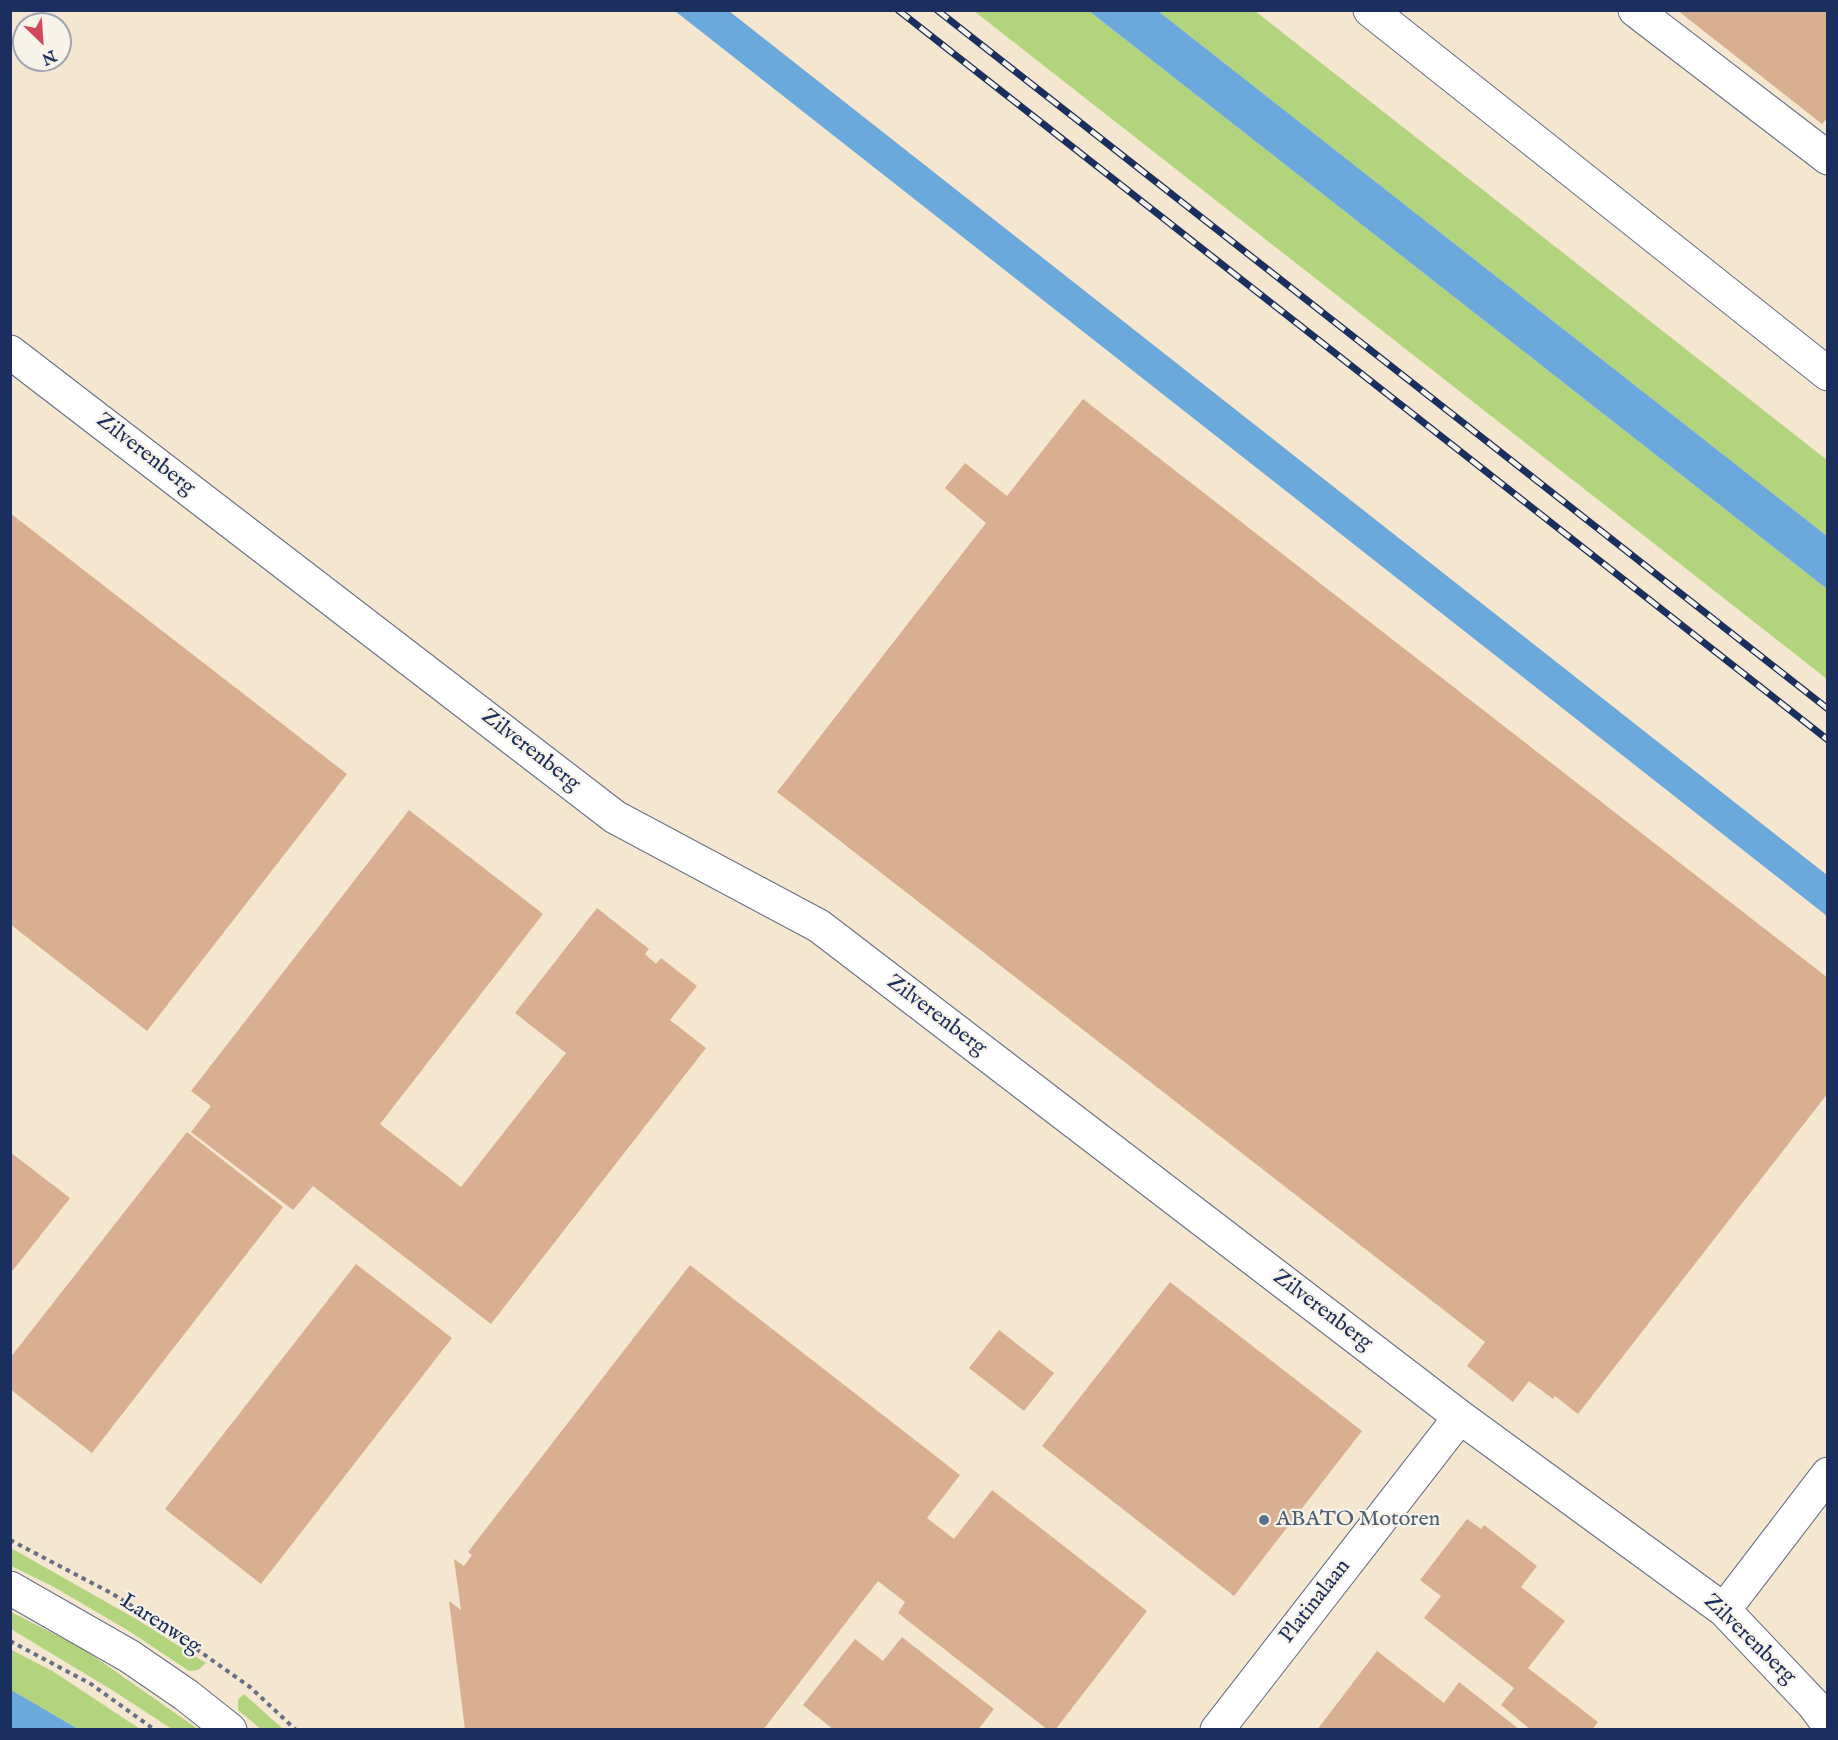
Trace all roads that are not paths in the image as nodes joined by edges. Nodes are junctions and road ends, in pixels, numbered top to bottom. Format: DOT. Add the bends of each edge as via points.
graph roads {
  1 [pos="1370,10"];
  2 [pos="1635,10"];
  3 [pos="1827,158"];
  4 [pos="10,352"];
  5 [pos="1827,374"];
  6 [pos="1460,1418"];
  7 [pos="1827,1474"];
  8 [pos="10,1588"];
  9 [pos="1724,1610"];
  10 [pos="1827,1724"];
  11 [pos="230,1730"];
  12 [pos="1217,1730"];
  1 -- 5 [label="street"];
  2 -- 3 [label="street"];
  4 -- 6 [label="street, Zilverenberg" via="615,817 819,926"];
  6 -- 9 [label="street, Zilverenberg"];
  6 -- 12 [label="street, Platinalaan"];
  7 -- 9 [label="street"];
  8 -- 11 [label="street, Larenweg" via="129,1656"];
  9 -- 10 [label="street, Zilverenberg"];
}
